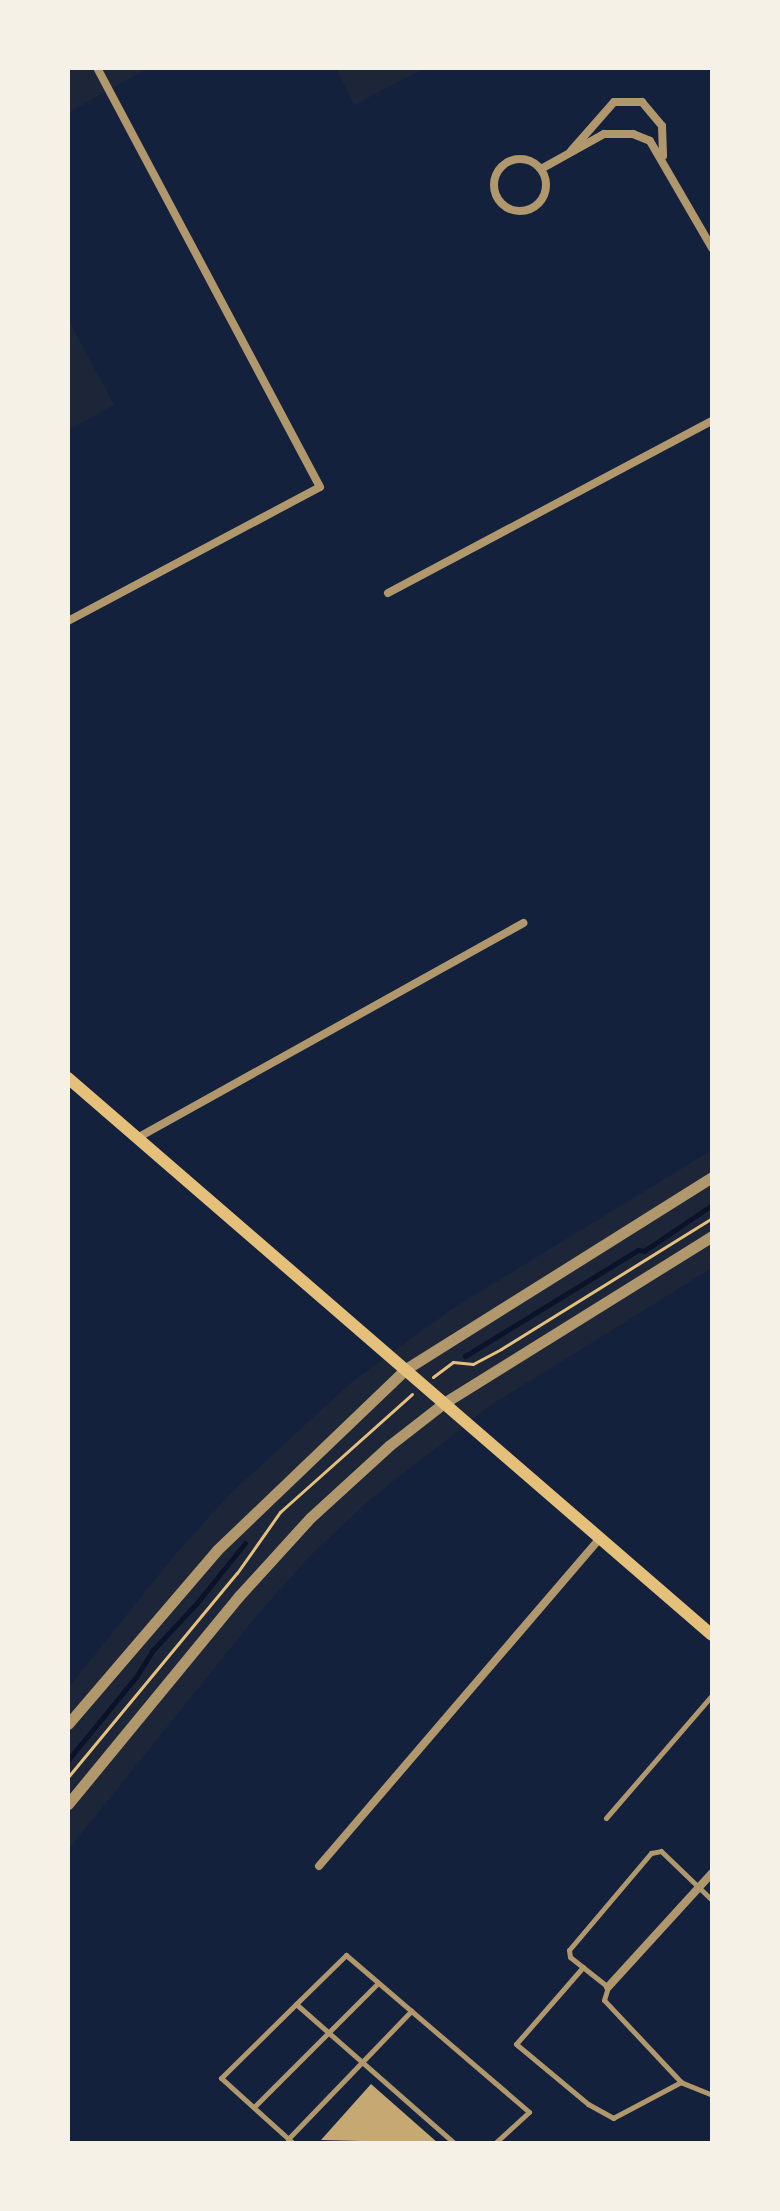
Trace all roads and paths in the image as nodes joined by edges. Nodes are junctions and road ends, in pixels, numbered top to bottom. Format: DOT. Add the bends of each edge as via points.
graph roads {
  1 [pos="97,68"];
  2 [pos="569,154"];
  3 [pos="663,157"];
  4 [pos="541,169"];
  5 [pos="710,244"];
  6 [pos="712,421"];
  7 [pos="388,593"];
  8 [pos="68,621"];
  9 [pos="524,923"];
  10 [pos="68,1078"];
  11 [pos="139,1137"];
  12 [pos="712,1177"];
  13 [pos="712,1218"];
  14 [pos="712,1236"];
  15 [pos="406,1369"];
  16 [pos="444,1369"];
  17 [pos="444,1403"];
  18 [pos="601,1537"];
  19 [pos="712,1635"];
  20 [pos="712,1695"];
  21 [pos="68,1724"];
  22 [pos="68,1804"];
  23 [pos="606,1818"];
  24 [pos="319,1866"];
  25 [pos="712,1873"];
  26 [pos="699,1887"];
  27 [pos="712,1900"];
  28 [pos="583,1967"];
  29 [pos="378,1983"];
  30 [pos="608,1987"];
  31 [pos="296,2004"];
  32 [pos="411,2011"];
  33 [pos="328,2031"];
  34 [pos="364,2061"];
  35 [pos="681,2082"];
  36 [pos="711,2094"];
  37 [pos="254,2107"];
  38 [pos="291,2141"];
  39 [pos="454,2143"];
  40 [pos="495,2143"];
  1 -- 8 [label="street" via="320,487"];
  2 -- 3 [label="street" via="604,134 633,134 650,141"];
  2 -- 3 [label="street" via="614,102 642,102 662,126"];
  2 -- 4 [label="street"];
  3 -- 5 [label="street"];
  4 -- 4 [label="street" via="524,159 504,164 494,182 499,201 517,211 536,206 547,188"];
  6 -- 7 [label="street"];
  9 -- 11 [label="street"];
  10 -- 11 [label="main road"];
  11 -- 15 [label="main road"];
  12 -- 15 [label="street"];
  13 -- 16 [label="path" via="487,1357 468,1365 453,1362"];
  14 -- 17 [label="street"];
  15 -- 17 [label="main road"];
  15 -- 21 [label="street" via="217,1550"];
  17 -- 18 [label="main road"];
  17 -- 22 [label="street" via="310,1518"];
  18 -- 19 [label="main road"];
  18 -- 24 [label="street"];
  20 -- 23 [label="lane"];
  25 -- 26 [label="street"];
  26 -- 27 [label="lane"];
  26 -- 28 [label="lane" via="661,1851 651,1853 569,1950"];
  26 -- 30 [label="street"];
  28 -- 30 [label="lane"];
  28 -- 35 [label="lane" via="516,2044 588,2104 613,2118"];
  29 -- 31 [label="lane" via="346,1955"];
  29 -- 32 [label="lane"];
  29 -- 33 [label="lane"];
  30 -- 35 [label="lane" via="604,2000"];
  31 -- 33 [label="lane"];
  31 -- 37 [label="lane" via="221,2078"];
  32 -- 34 [label="lane"];
  32 -- 40 [label="lane" via="529,2112"];
  33 -- 34 [label="lane"];
  33 -- 37 [label="lane"];
  34 -- 38 [label="lane"];
  34 -- 39 [label="lane"];
  35 -- 36 [label="lane"];
  37 -- 38 [label="lane"];
}
